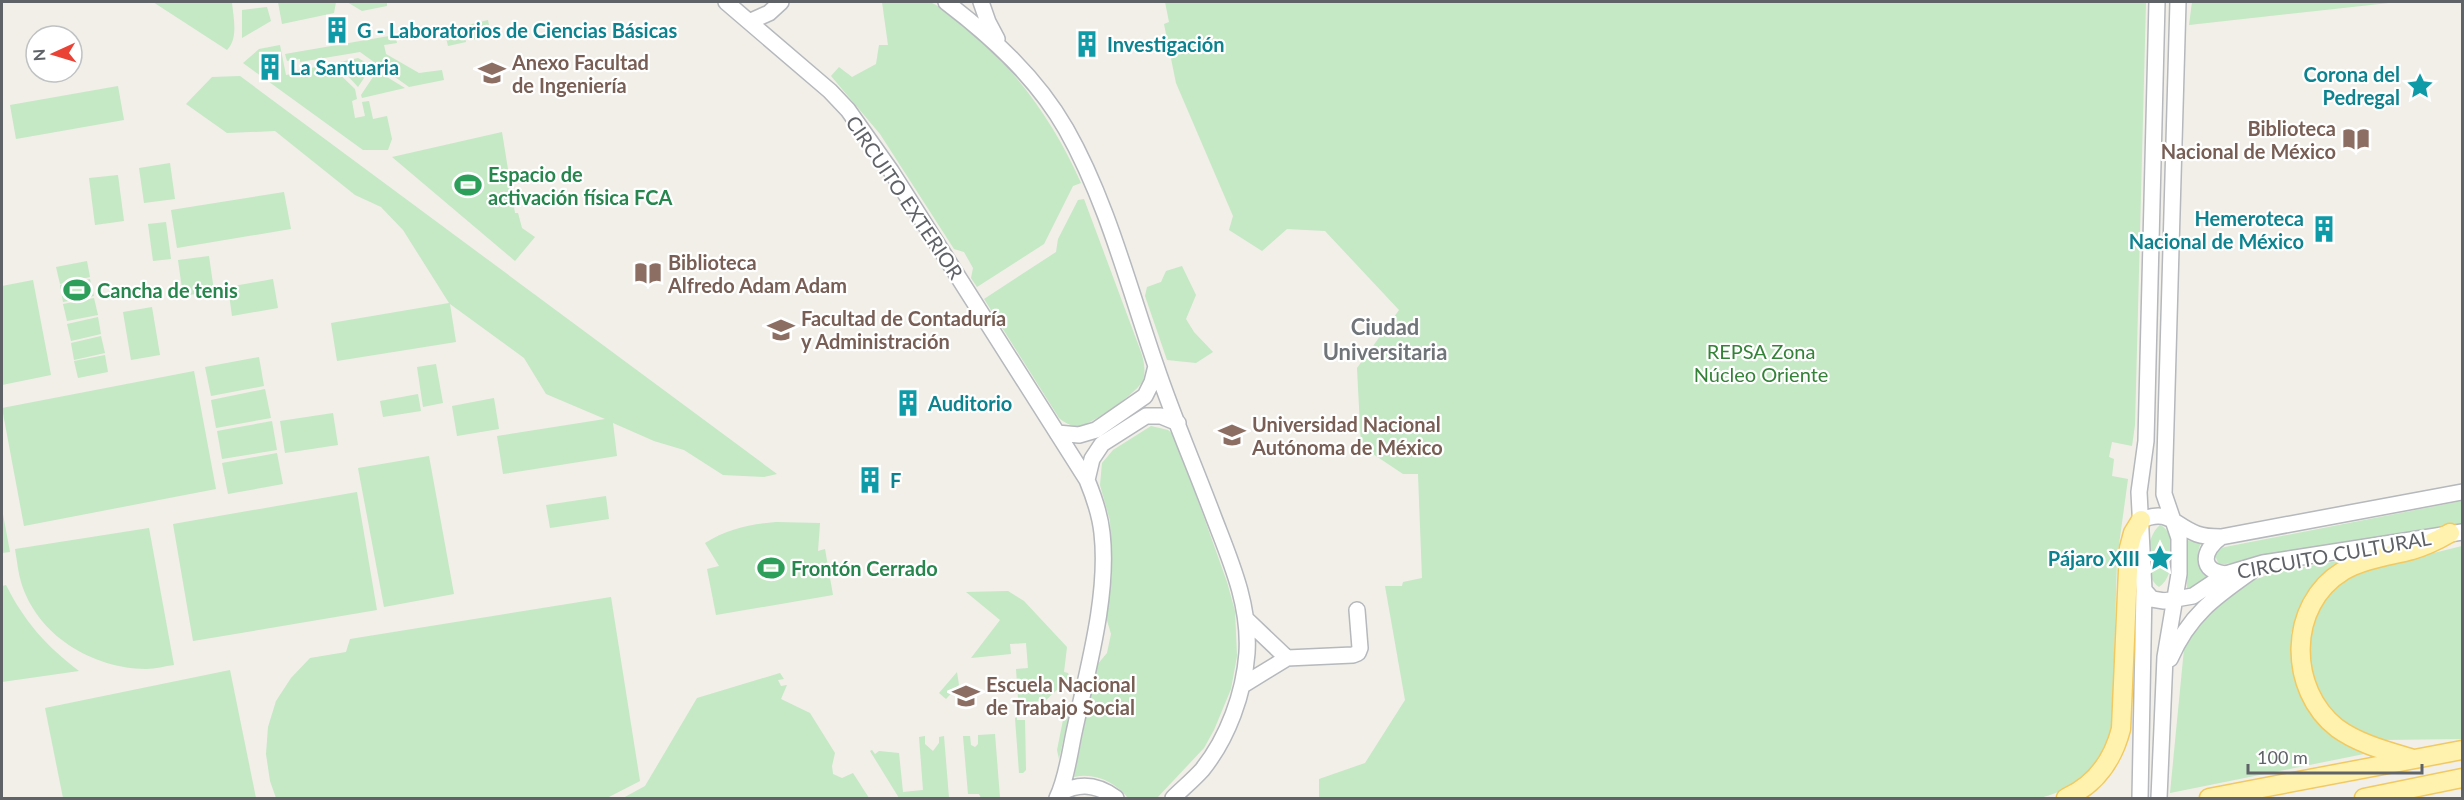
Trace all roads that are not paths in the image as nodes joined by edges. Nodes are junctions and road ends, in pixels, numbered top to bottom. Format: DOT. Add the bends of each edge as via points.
graph roads {
  1 [pos="726,2"];
  2 [pos="781,2"];
  3 [pos="946,2"];
  4 [pos="981,2"];
  5 [pos="2157,2"];
  6 [pos="2178,2"];
  7 [pos="751,21"];
  8 [pos="1003,50"];
  9 [pos="1156,366"];
  10 [pos="1178,423"];
  11 [pos="1057,433"];
  12 [pos="1087,480"];
  13 [pos="2463,492"];
  14 [pos="2171,518"];
  15 [pos="2140,520"];
  16 [pos="2456,533"];
  17 [pos="2221,537"];
  18 [pos="2263,563"];
  19 [pos="2226,574"];
  20 [pos="2144,590"];
  21 [pos="2175,598"];
  22 [pos="1357,610"];
  23 [pos="1246,619"];
  24 [pos="1287,657"];
  25 [pos="1243,685"];
  26 [pos="2163,688"];
  27 [pos="2463,750"];
  28 [pos="2413,759"];
  29 [pos="2463,778"];
  30 [pos="1058,796"];
  31 [pos="1116,798"];
  32 [pos="1173,798"];
  33 [pos="2066,798"];
  34 [pos="2140,798"];
  35 [pos="2159,798"];
  36 [pos="2209,798"];
  37 [pos="2364,798"];
  38 [pos="2418,798"];
  1 -- 7 [label="street, CIRCUITO EXTERIOR"];
  2 -- 7 [label="street"];
  3 -- 8 [label="street"];
  4 -- 8 [label="street"];
  5 -- 15 [label="street" via="2146,441 2139,492"];
  6 -- 14 [label="street" via="2164,494"];
  7 -- 11 [label="street, CIRCUITO EXTERIOR" via="848,110"];
  8 -- 9 [label="street" via="1035,84 1066,130 1097,198"];
  9 -- 10 [label="street"];
  9 -- 11 [label="street" via="1145,396 1096,430 1079,435"];
  10 -- 12 [label="street" via="1161,416 1146,416 1102,444 1092,459"];
  10 -- 23 [label="street" via="1235,573"];
  11 -- 12 [label="street, CIRCUITO EXTERIOR"];
  12 -- 30 [label="street, CIRCUITO EXTERIOR" via="1102,532 1101,587 1085,683"];
  13 -- 17 [label="street, CIRCUITO CULTURAL"];
  14 -- 15 [label="street" via="2150,515"];
  14 -- 17 [label="street, CIRCUITO CULTURAL" via="2194,533"];
  14 -- 21 [label="street" via="2179,538"];
  15 -- 20 [label="street"];
  15 -- 33 [label="main road" via="2129,548 2121,729 2109,759 2095,778"];
  16 -- 18 [label="street, CIRCUITO CULTURAL"];
  16 -- 28 [label="main road" via="2344,571 2315,599 2301,635 2303,679 2327,719 2356,740"];
  17 -- 19 [label="street" via="2207,549 2205,558 2209,567"];
  18 -- 19 [label="street, CIRCUITO CULTURAL"];
  18 -- 26 [label="street" via="2192,619 2169,662"];
  19 -- 21 [label="street, CIRCUITO CULTURAL" via="2193,596"];
  20 -- 21 [label="street, CIRCUITO CULTURAL" via="2152,599"];
  20 -- 34 [label="street"];
  21 -- 26 [label="street"];
  22 -- 24 [label="street" via="1358,653"];
  23 -- 24 [label="street"];
  23 -- 25 [label="street"];
  24 -- 25 [label="street"];
  25 -- 32 [label="street" via="1227,728 1212,754 1202,770"];
  26 -- 35 [label="street"];
  27 -- 28 [label="main road"];
  28 -- 36 [label="main road"];
  29 -- 37 [label="main road"];
  29 -- 38 [label="main road"];
  30 -- 31 [label="street" via="1071,788 1086,786 1102,789"];
}
